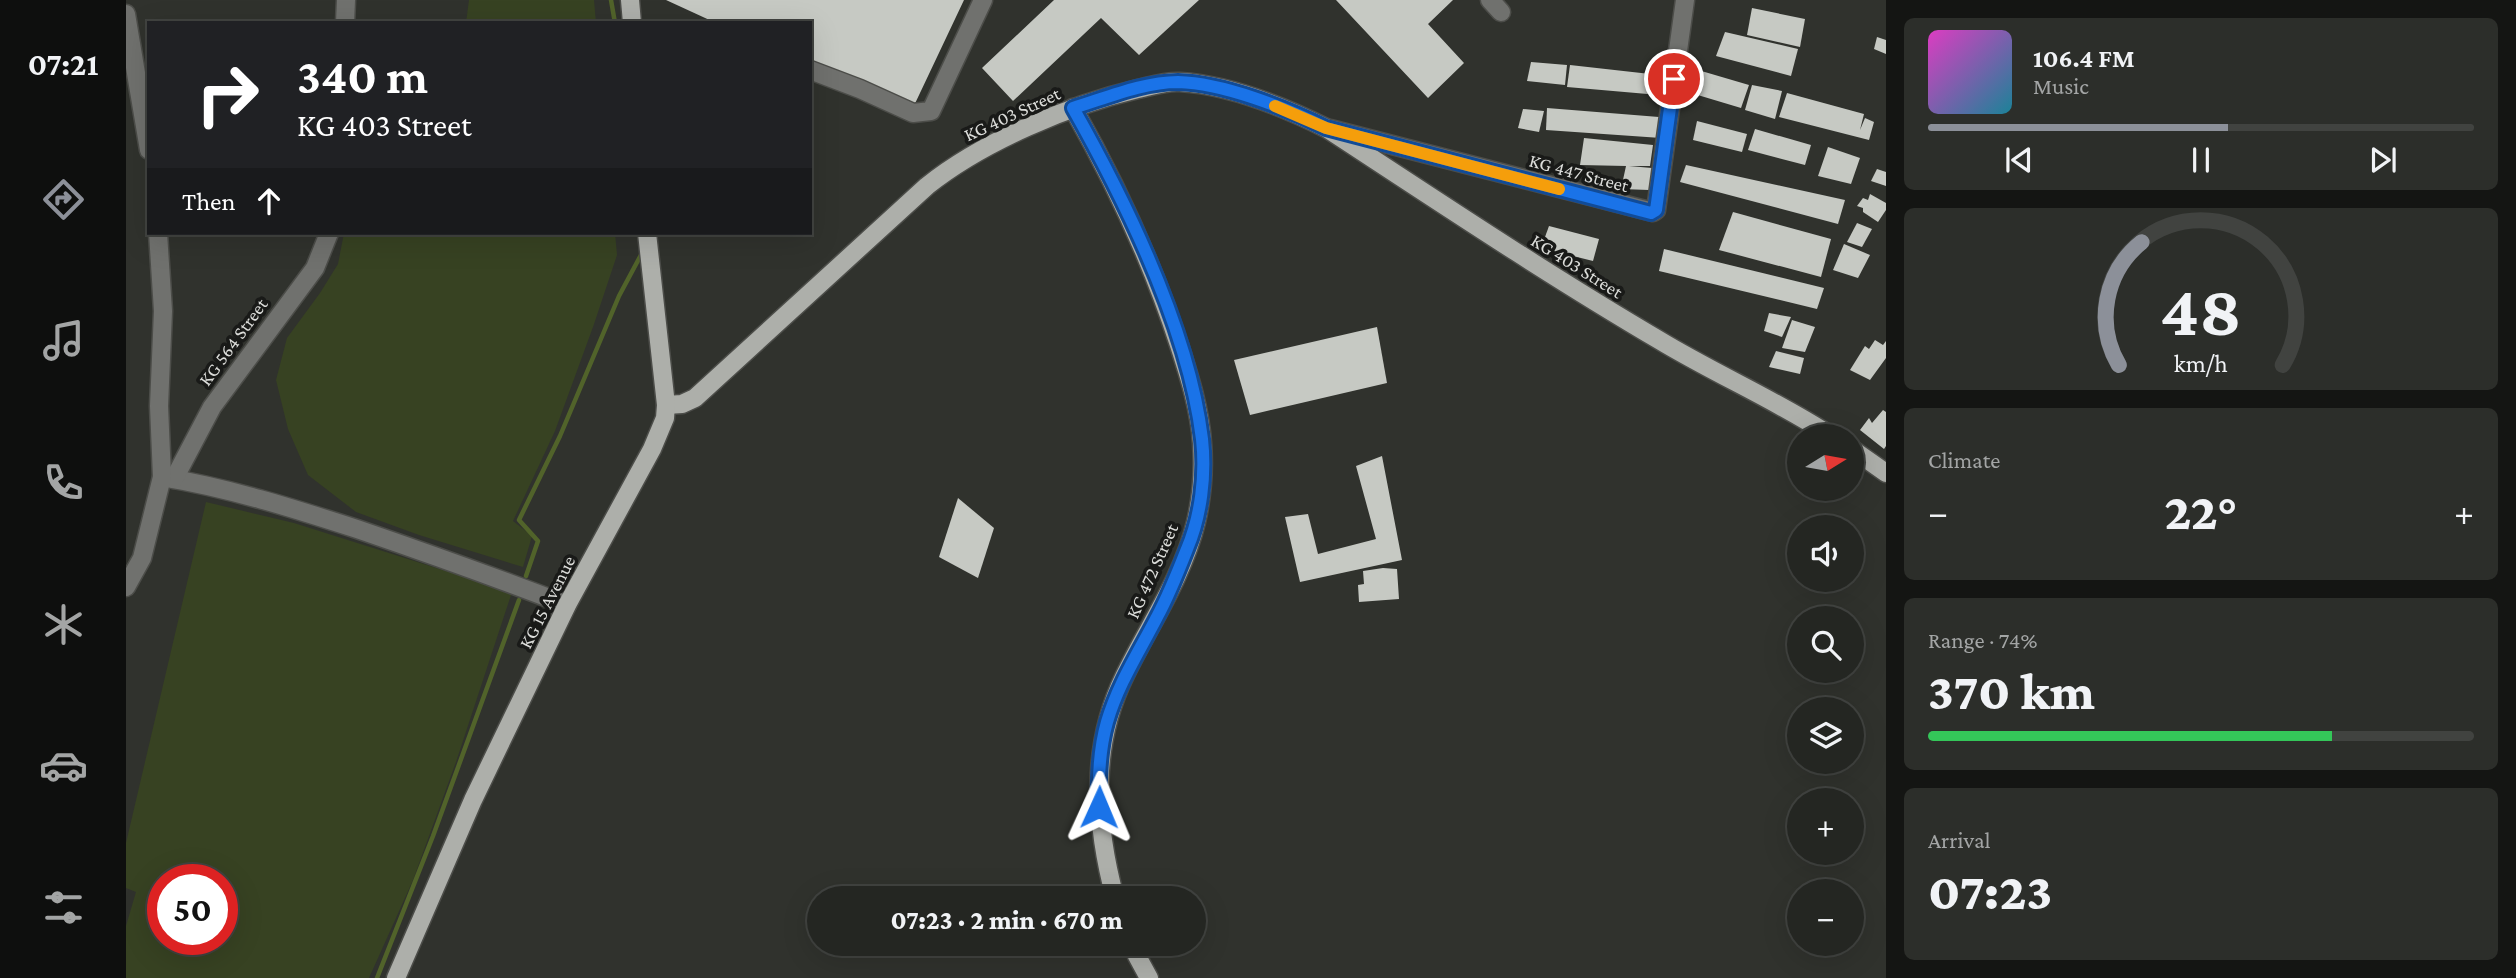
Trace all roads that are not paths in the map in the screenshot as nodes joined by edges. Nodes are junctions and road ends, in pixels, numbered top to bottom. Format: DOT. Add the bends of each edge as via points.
graph roads {
  1 [pos="346,0"];
  2 [pos="630,0"];
  3 [pos="983,0"];
  4 [pos="1685,0"];
  5 [pos="126,14"];
  6 [pos="345,21"];
  7 [pos="632,21"];
  8 [pos="812,71"];
  9 [pos="1073,108"];
  10 [pos="1326,128"];
  11 [pos="147,138"];
  12 [pos="158,235"];
  13 [pos="170,235"];
  14 [pos="328,235"];
  15 [pos="648,235"];
  16 [pos="161,263"];
  17 [pos="666,405"];
  18 [pos="1811,424"];
  19 [pos="1864,457"];
  20 [pos="1886,473"];
  21 [pos="168,478"];
  22 [pos="126,587"];
  23 [pos="567,605"];
  24 [pos="1112,886"];
  25 [pos="1137,956"];
  26 [pos="396,978"];
  27 [pos="1149,978"];
  1 -- 6 [label="street"];
  2 -- 7 [label="main road"];
  3 -- 8 [label="street" via="931,111 913,113"];
  4 -- 10 [label="street, KG 447 Street" via="1653,212"];
  5 -- 11 [label="street"];
  9 -- 10 [label="main road, KG 403 Street" via="1178,82 1226,90"];
  9 -- 17 [label="main road, KG 403 Street" via="951,167 695,398"];
  9 -- 24 [label="main road, KG 472 Street" via="1135,229 1164,302 1185,364 1202,440 1199,507 1189,545 1158,616 1124,677 1101,747 1099,807"];
  10 -- 18 [label="main road, KG 403 Street" via="1559,281 1707,369"];
  12 -- 16 [label="street"];
  13 -- 16 [label="street"];
  14 -- 21 [label="street, KG 564 Street" via="315,268 212,407"];
  15 -- 17 [label="main road, KG 15 Avenue"];
  16 -- 21 [label="street" via="159,406"];
  17 -- 23 [label="main road, KG 15 Avenue" via="652,449"];
  19 -- 20 [label="main road"];
  21 -- 22 [label="street" via="142,558"];
  21 -- 23 [label="street" via="274,502"];
  23 -- 26 [label="main road, KG 15 Avenue" via="473,800"];
  25 -- 27 [label="main road"];
}
